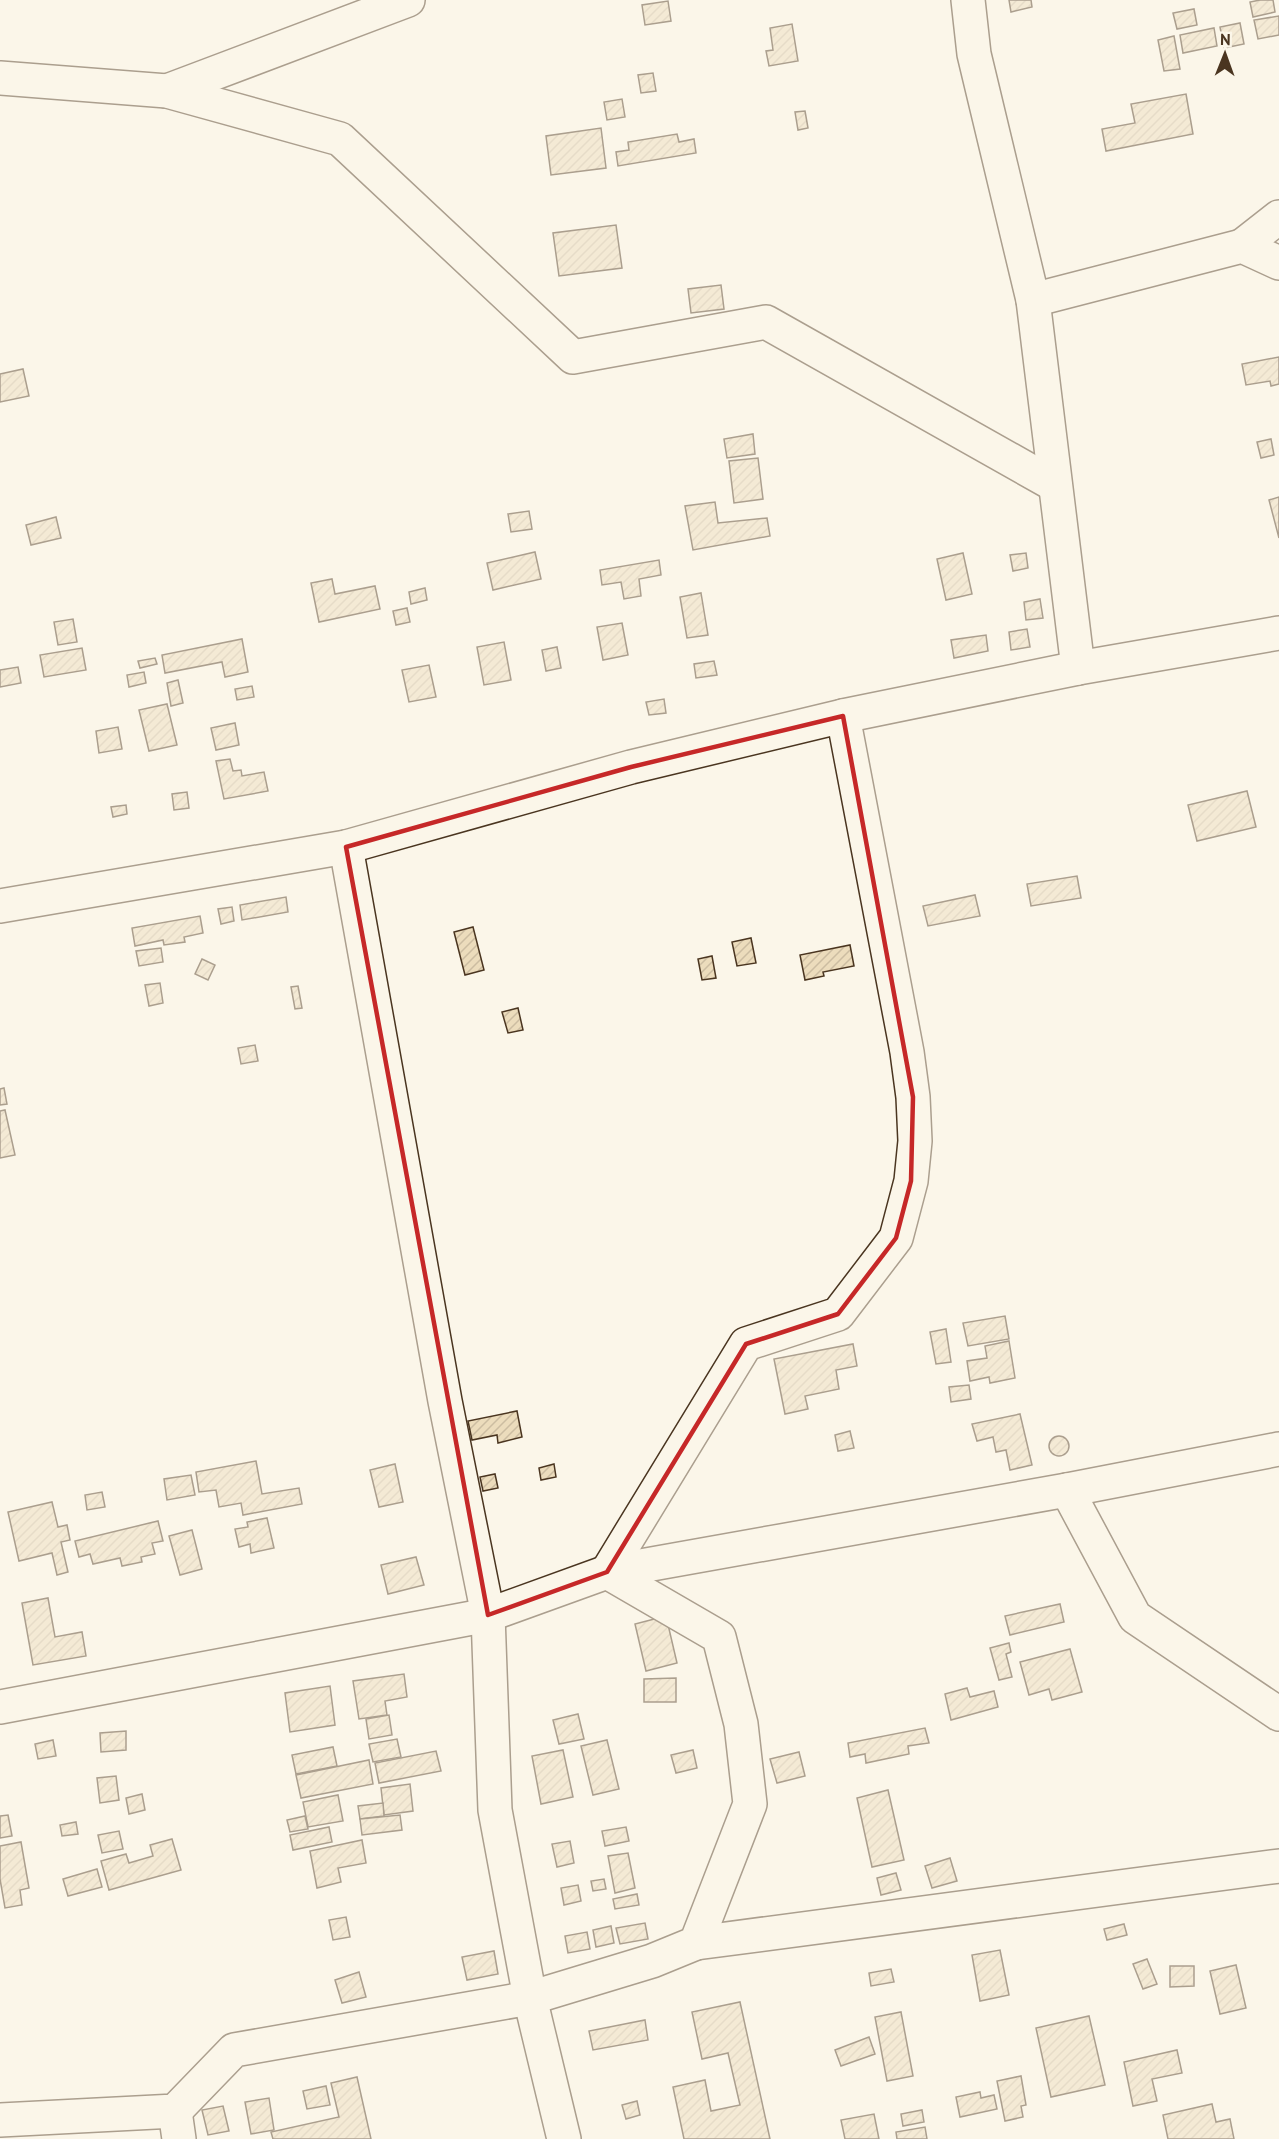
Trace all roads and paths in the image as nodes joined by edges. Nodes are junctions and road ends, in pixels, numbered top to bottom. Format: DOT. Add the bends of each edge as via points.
graph roads {
  1 [pos="408,0"];
  2 [pos="968,0"];
  3 [pos="0,78"];
  4 [pos="167,91"];
  5 [pos="1279,217"];
  6 [pos="1242,246"];
  7 [pos="1279,263"];
  8 [pos="1033,300"];
  9 [pos="1055,485"];
  10 [pos="1279,633"];
  11 [pos="1078,668"];
  12 [pos="843,716"];
  13 [pos="346,847"];
  14 [pos="0,906"];
  15 [pos="1279,1449"];
  16 [pos="1067,1490"];
  17 [pos="608,1572"];
  18 [pos="488,1615"];
  19 [pos="0,1707"];
  20 [pos="1279,1714"];
  21 [pos="1279,1866"];
  22 [pos="696,1943"];
  23 [pos="530,1998"];
  24 [pos="0,2120"];
  25 [pos="177,2125"];
  26 [pos="564,2139"];
  1 -- 4 [label="street"];
  2 -- 8 [label="street" via="974,54"];
  3 -- 4 [label="street"];
  4 -- 9 [label="street" via="340,139 573,357 766,322"];
  5 -- 6 [label="street"];
  6 -- 7 [label="street"];
  6 -- 8 [label="street"];
  8 -- 9 [label="street"];
  9 -- 11 [label="street"];
  10 -- 11 [label="street"];
  11 -- 12 [label="street"];
  12 -- 13 [label="street" via="631,767"];
  12 -- 17 [label="street" via="913,1097 915,1141 911,1180 896,1239 838,1314 746,1344"];
  13 -- 14 [label="street"];
  13 -- 18 [label="street" via="445,1401"];
  15 -- 16 [label="street"];
  16 -- 17 [label="street"];
  16 -- 20 [label="street" via="1135,1617"];
  17 -- 18 [label="street"];
  17 -- 22 [label="street" via="719,1637 741,1724 750,1804"];
  18 -- 19 [label="street"];
  18 -- 23 [label="street" via="495,1810"];
  21 -- 22 [label="street"];
  22 -- 23 [label="street" via="652,1961"];
  23 -- 25 [label="street" via="234,2050"];
  23 -- 26 [label="street"];
  24 -- 25 [label="street"];
}
